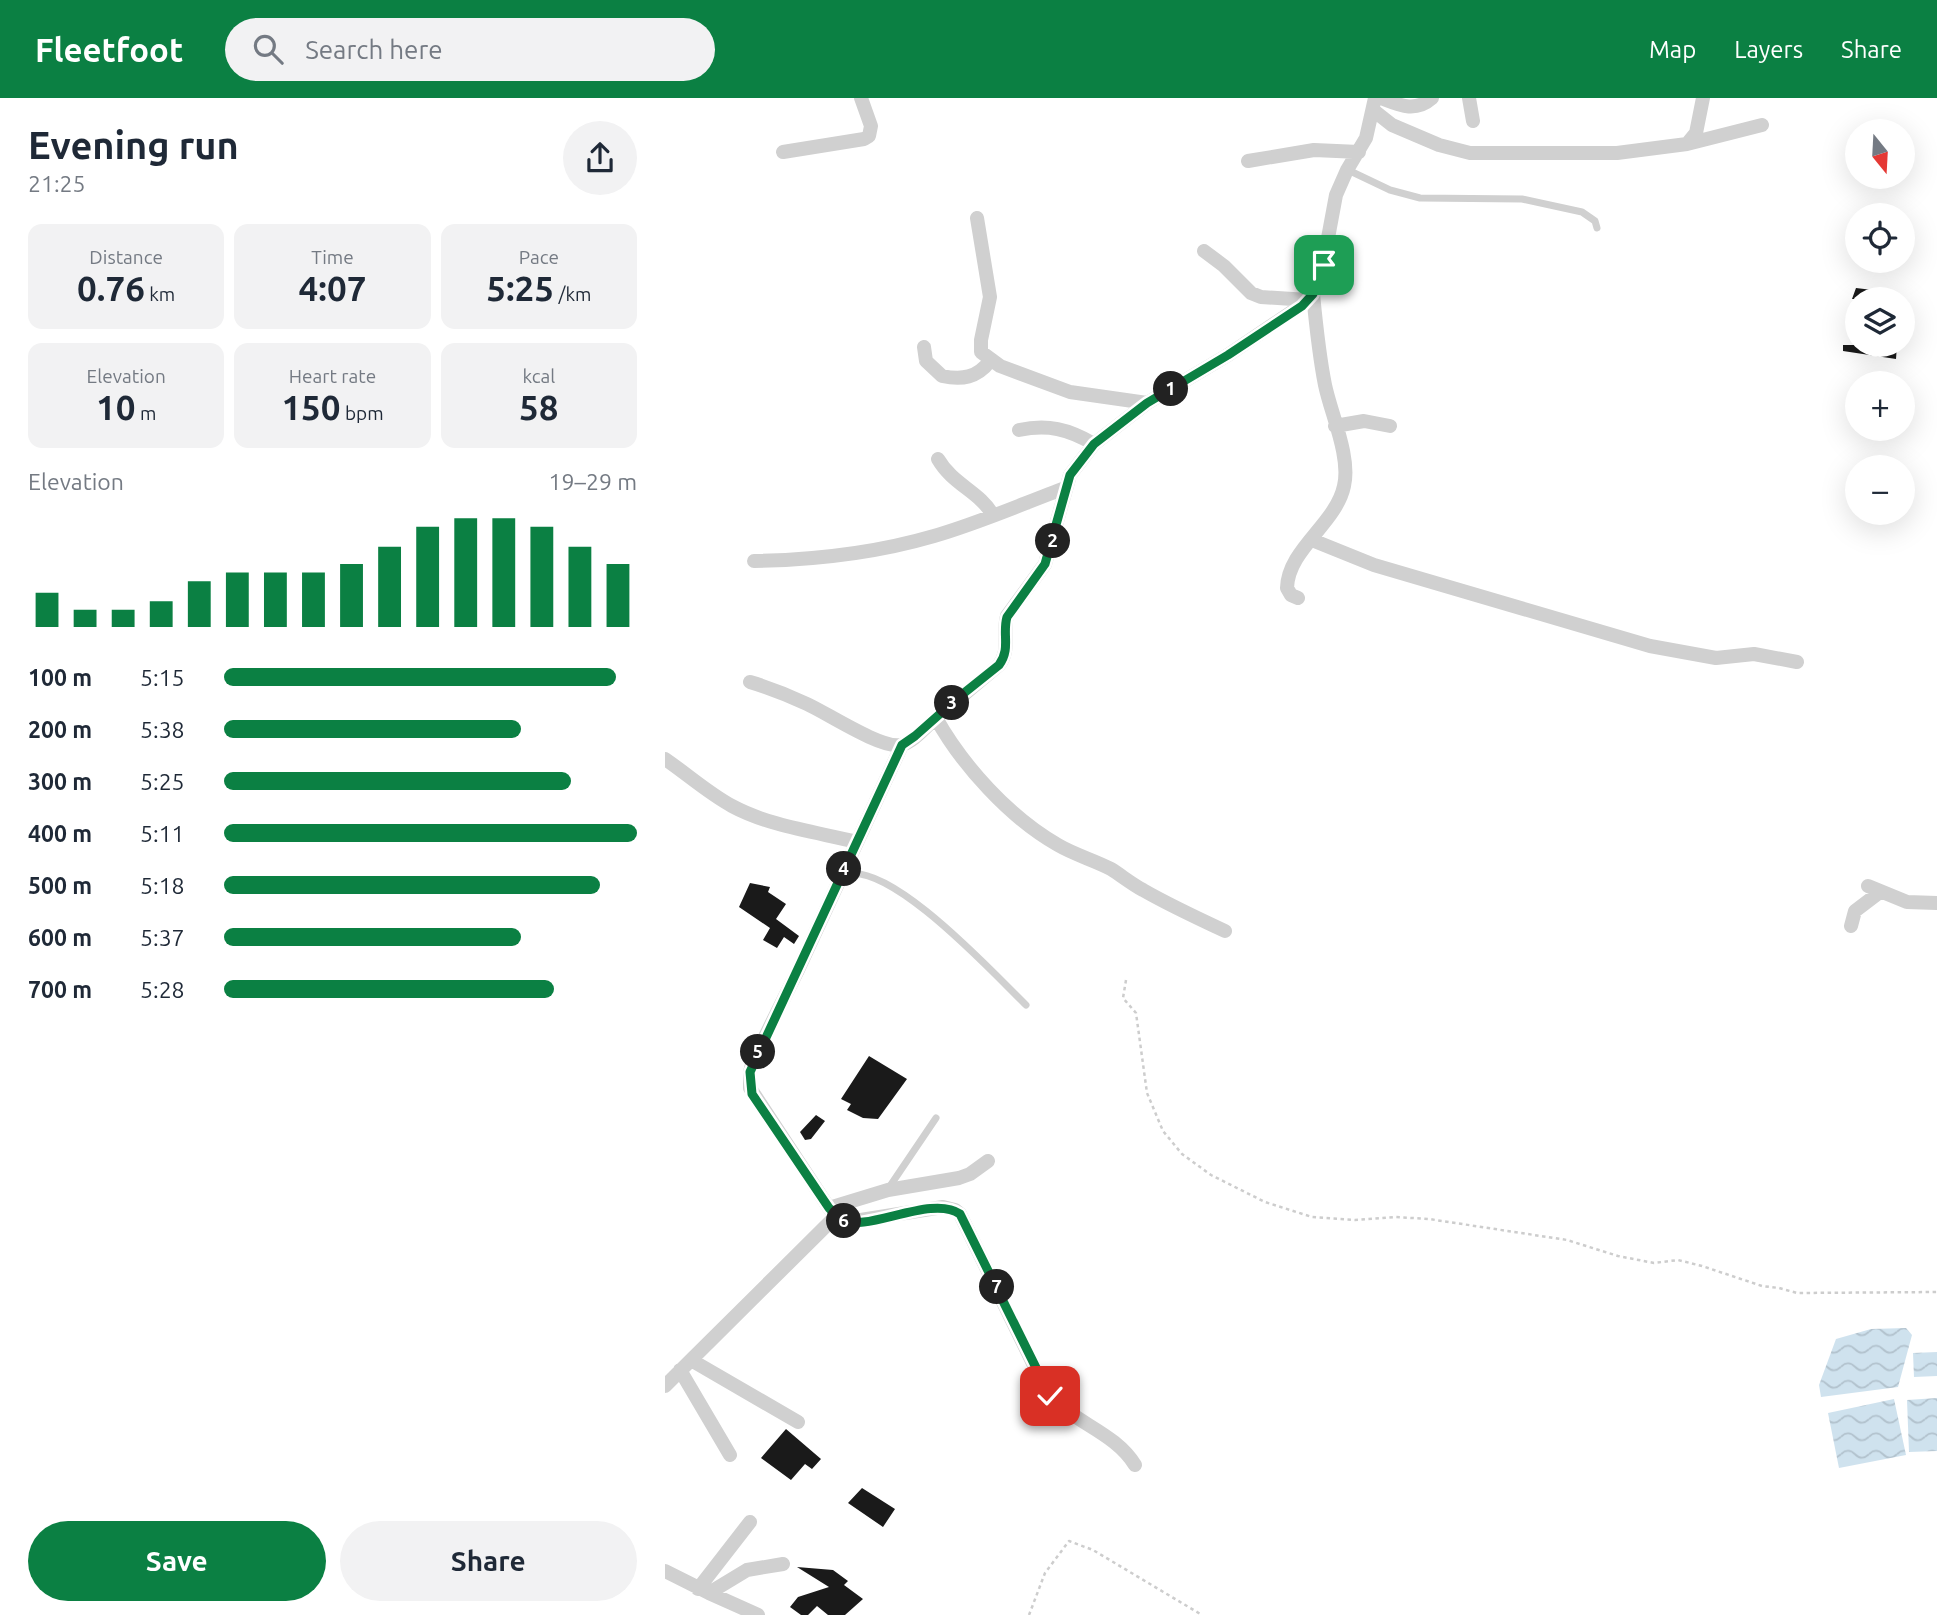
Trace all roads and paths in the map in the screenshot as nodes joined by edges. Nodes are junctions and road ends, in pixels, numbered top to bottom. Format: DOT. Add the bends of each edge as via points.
graph roads {
  1 [pos="861,98"];
  2 [pos="1432,98"];
  3 [pos="1469,98"];
  4 [pos="1703,98"];
  5 [pos="1376,102"];
  6 [pos="1473,121"];
  7 [pos="1762,125"];
  8 [pos="1687,144"];
  9 [pos="783,152"];
  10 [pos="1359,152"];
  11 [pos="1248,162"];
  12 [pos="1347,170"];
  13 [pos="977,218"];
  14 [pos="1597,228"];
  15 [pos="1204,251"];
  16 [pos="1310,297"];
  17 [pos="924,347"];
  18 [pos="990,361"];
  19 [pos="1147,403"];
  20 [pos="1335,426"];
  21 [pos="1390,426"];
  22 [pos="1019,430"];
  23 [pos="1094,444"];
  24 [pos="938,459"];
  25 [pos="1065,488"];
  26 [pos="993,515"];
  27 [pos="1312,540"];
  28 [pos="754,561"];
  29 [pos="1298,598"];
  30 [pos="1797,662"];
  31 [pos="750,682"];
  32 [pos="936,718"];
  33 [pos="902,745"];
  34 [pos="665,759"];
  35 [pos="857,842"];
  36 [pos="841,876"];
  37 [pos="1937,903"];
  38 [pos="1851,926"];
  39 [pos="1224,931"];
  40 [pos="1126,980"];
  41 [pos="1026,1005"];
  42 [pos="936,1118"];
  43 [pos="988,1161"];
  44 [pos="888,1190"];
  45 [pos="832,1212"];
  46 [pos="1937,1292"];
  47 [pos="691,1360"];
  48 [pos="680,1370"];
  49 [pos="665,1386"];
  50 [pos="798,1422"];
  51 [pos="730,1455"];
  52 [pos="1135,1465"];
  53 [pos="750,1522"];
  54 [pos="783,1564"];
  55 [pos="665,1571"];
  56 [pos="704,1591"];
  57 [pos="758,1615"];
  58 [pos="1028,1615"];
  59 [pos="1202,1615"];
  1 -- 9 [label="street" via="871,126 869,136"];
  2 -- 5 [label="street" via="1413,107"];
  3 -- 6 [label="street"];
  4 -- 8 [label="street" via="1696,132"];
  5 -- 8 [label="street" via="1392,125 1470,153 1617,153"];
  5 -- 10 [label="street"];
  7 -- 8 [label="street"];
  10 -- 11 [label="street" via="1314,150"];
  10 -- 12 [label="street"];
  12 -- 14 [label="lane" via="1389,190 1420,198 1522,199 1581,212 1595,220"];
  12 -- 16 [label="street" via="1336,195 1324,265"];
  13 -- 18 [label="street" via="990,302 980,346"];
  15 -- 16 [label="street" via="1251,293"];
  16 -- 19 [label="street" via="1228,355"];
  16 -- 20 [label="street"];
  17 -- 18 [label="street" via="926,361 942,376 969,377"];
  18 -- 19 [label="street" via="1070,392"];
  19 -- 23 [label="street"];
  20 -- 21 [label="street" via="1364,422"];
  20 -- 27 [label="street" via="1345,483 1337,504"];
  22 -- 23 [label="street" via="1058,428"];
  23 -- 25 [label="street"];
  24 -- 26 [label="street" via="949,476"];
  25 -- 26 [label="street"];
  25 -- 32 [label="street" via="1045,564 1007,617 1004,659"];
  26 -- 28 [label="street" via="934,537 862,552 798,561"];
  27 -- 29 [label="street" via="1287,579 1287,590"];
  27 -- 30 [label="street" via="1374,565 1650,646 1716,658 1754,654"];
  31 -- 33 [label="street" via="878,740"];
  32 -- 33 [label="street"];
  32 -- 39 [label="street" via="950,742 989,787 1046,837"];
  33 -- 35 [label="street"];
  34 -- 35 [label="street" via="732,806 770,821"];
  35 -- 36 [label="street"];
  36 -- 41 [label="lane" via="861,873 921,906"];
  36 -- 45 [label="street" via="753,1061 749,1080 752,1094"];
  37 -- 38 [label="street" via="1907,902 1874,889 1855,911"];
  40 -- 46 [label="path" via="1123,998 1136,1013 1147,1093 1163,1131 1182,1154 1211,1175 1265,1202 1312,1217 1429,1219 1567,1240 1654,1264 1678,1260 1797,1293"];
  42 -- 44 [label="lane"];
  43 -- 44 [label="street" via="960,1178"];
  44 -- 45 [label="street"];
  45 -- 47 [label="street"];
  45 -- 52 [label="street" via="842,1221 857,1222 943,1207 960,1214 1047,1392 1068,1414 1115,1442"];
  47 -- 48 [label="street"];
  47 -- 50 [label="street"];
  48 -- 49 [label="street"];
  48 -- 51 [label="street"];
  53 -- 56 [label="street"];
  54 -- 56 [label="street" via="747,1570"];
  55 -- 56 [label="street"];
  56 -- 57 [label="street"];
  58 -- 59 [label="path" via="1045,1573 1069,1541 1093,1550"];
}
